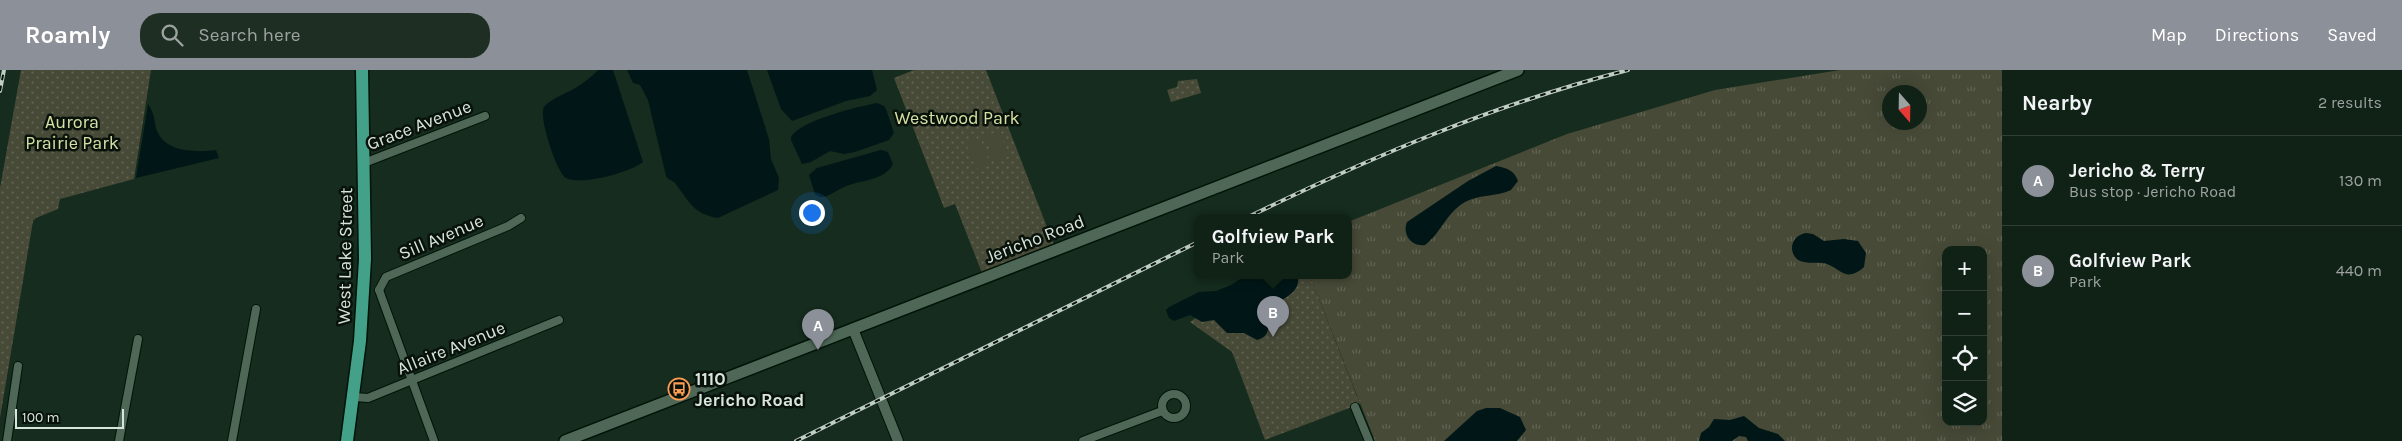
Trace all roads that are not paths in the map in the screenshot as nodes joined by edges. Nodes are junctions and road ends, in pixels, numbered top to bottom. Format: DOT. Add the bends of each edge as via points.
graph roads {
  1 [pos="362,70"];
  2 [pos="1518,70"];
  3 [pos="485,116"];
  4 [pos="364,163"];
  5 [pos="521,218"];
  6 [pos="363,287"];
  7 [pos="379,290"];
  8 [pos="256,309"];
  9 [pos="559,320"];
  10 [pos="853,329"];
  11 [pos="138,339"];
  12 [pos="18,366"];
  13 [pos="412,380"];
  14 [pos="354,396"];
  15 [pos="1355,407"];
  16 [pos="1162,410"];
  17 [pos="1107,432"];
  18 [pos="7,441"];
  19 [pos="119,441"];
  20 [pos="232,441"];
  21 [pos="347,441"];
  22 [pos="434,441"];
  23 [pos="565,441"];
  24 [pos="898,441"];
  25 [pos="1083,441"];
  26 [pos="1111,441"];
  27 [pos="1369,441"];
  1 -- 4 [label="main road, West Lake Street"];
  2 -- 10 [label="main road, Jericho Road"];
  3 -- 4 [label="street, Grace Avenue"];
  4 -- 6 [label="main road, West Lake Street"];
  5 -- 7 [label="street, Sill Avenue" via="386,276"];
  6 -- 7 [label="street"];
  6 -- 14 [label="main road, West Lake Street"];
  7 -- 13 [label="street"];
  8 -- 20 [label="street"];
  9 -- 13 [label="street, Allaire Avenue"];
  10 -- 23 [label="main road, Jericho Road"];
  10 -- 24 [label="street"];
  11 -- 19 [label="street"];
  12 -- 18 [label="street"];
  13 -- 14 [label="street, Allaire Avenue" via="368,398"];
  13 -- 22 [label="street"];
  14 -- 21 [label="main road, West Lake Street"];
  15 -- 27 [label="street"];
  16 -- 17 [label="street"];
  17 -- 25 [label="street"];
  17 -- 26 [label="street"];
}
